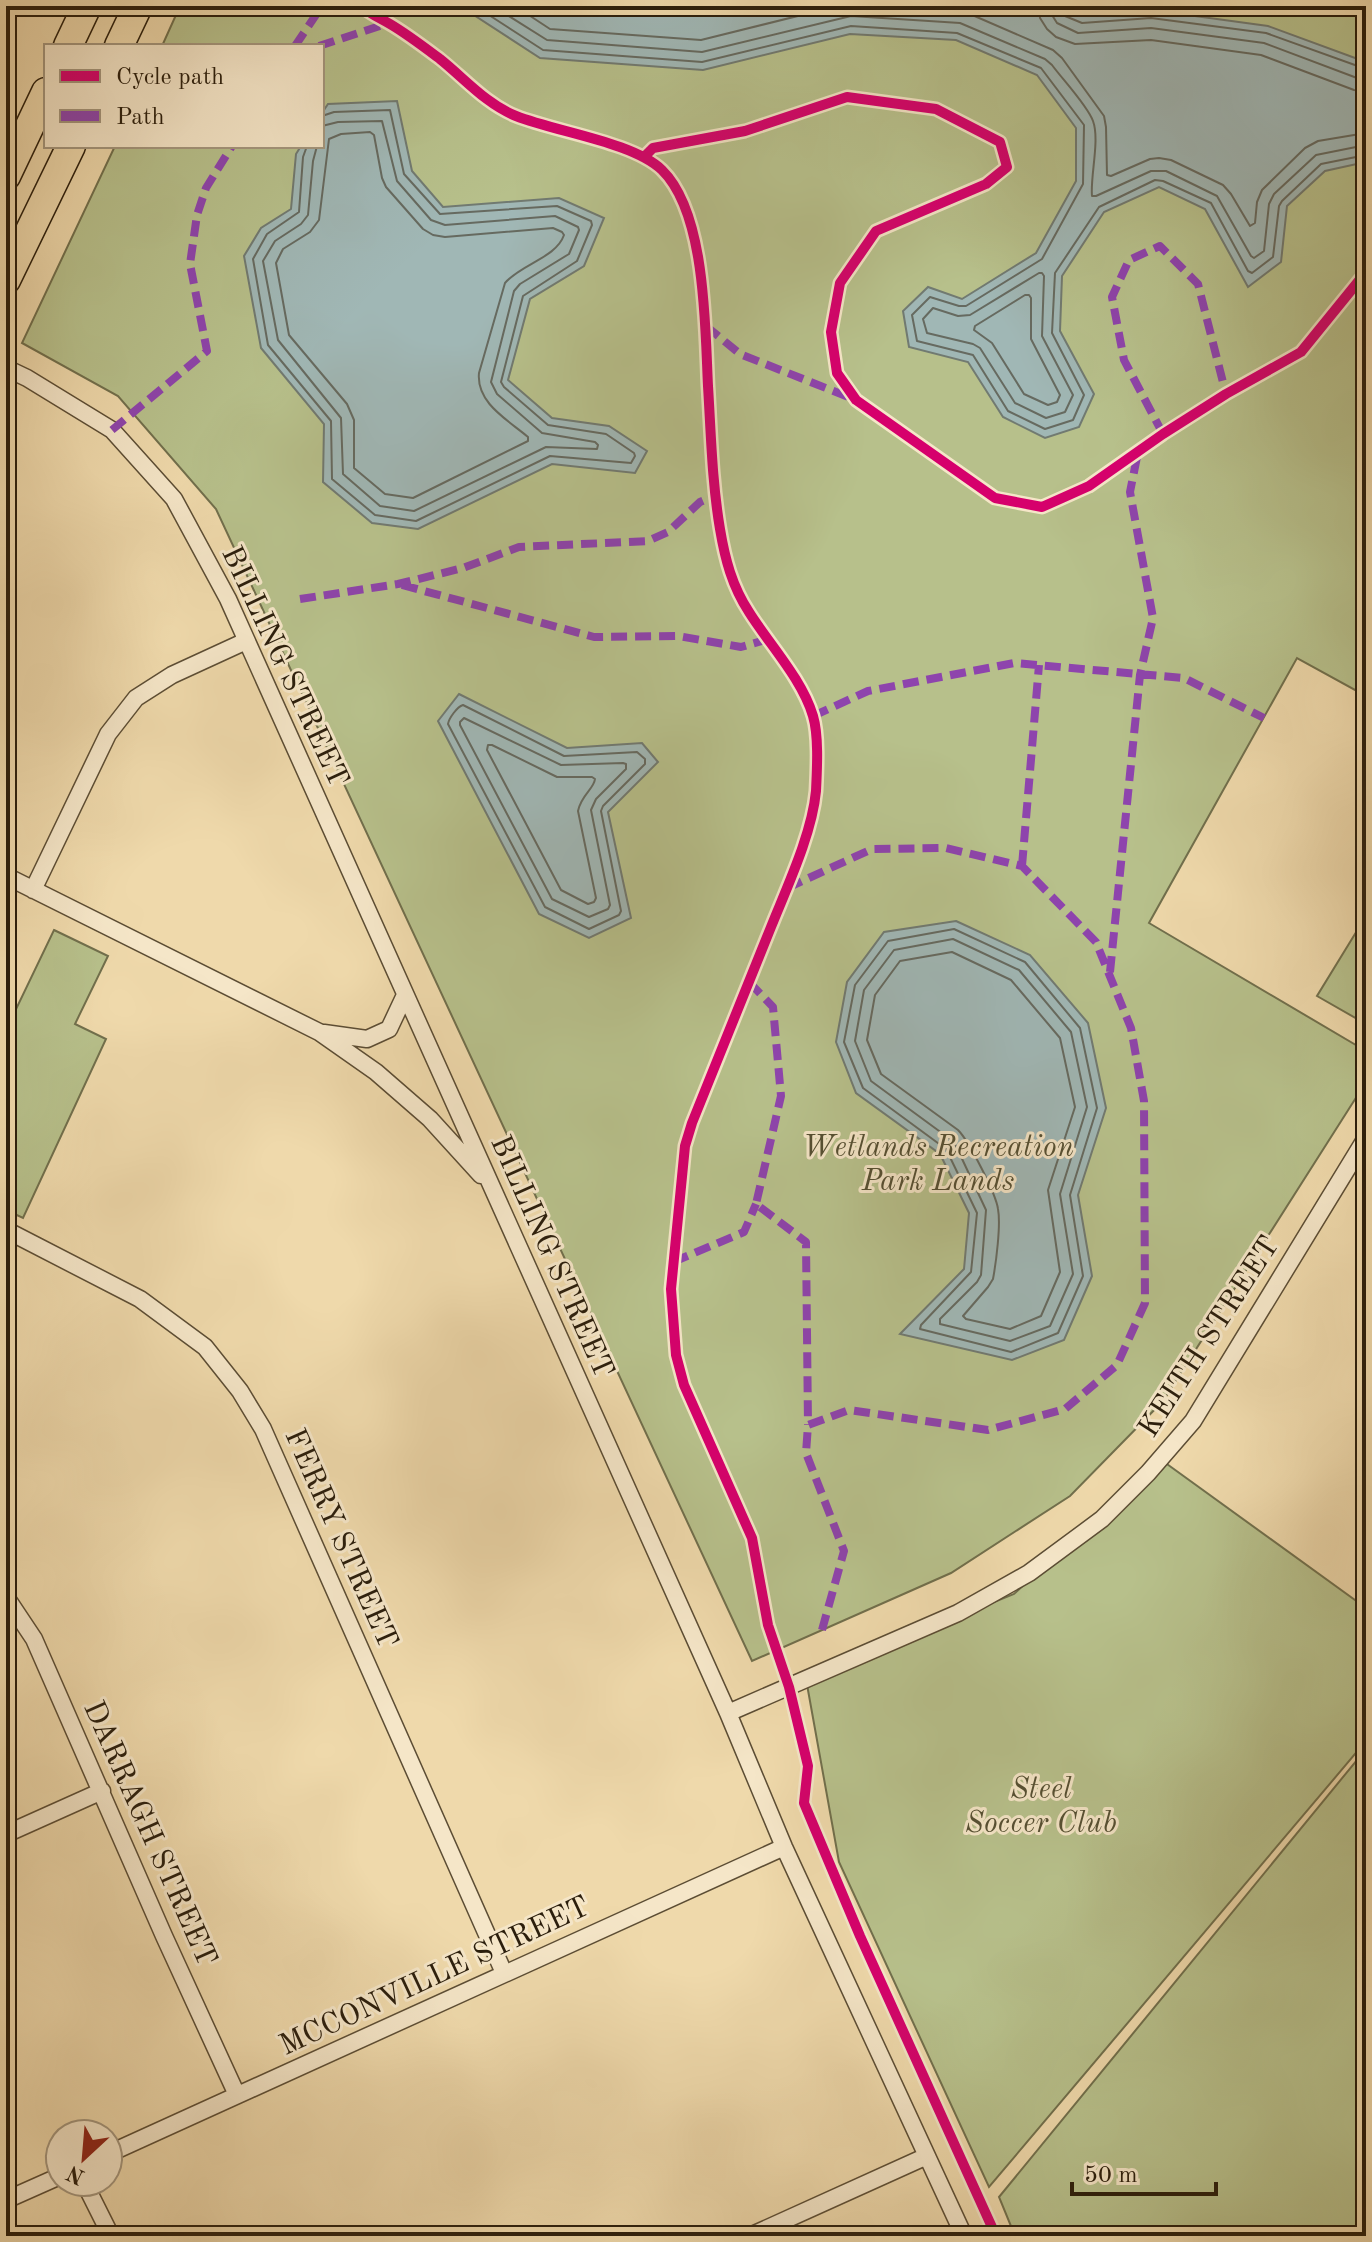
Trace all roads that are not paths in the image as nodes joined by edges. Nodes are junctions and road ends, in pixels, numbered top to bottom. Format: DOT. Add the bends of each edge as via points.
graph roads {
  1 [pos="87,6"];
  2 [pos="138,6"];
  3 [pos="69,44"];
  4 [pos="120,44"];
  5 [pos="44,96"];
  6 [pos="70,148"];
  7 [pos="6,176"];
  8 [pos="6,280"];
  9 [pos="6,368"];
  10 [pos="246,641"];
  11 [pos="6,876"];
  12 [pos="33,890"];
  13 [pos="405,995"];
  14 [pos="319,1032"];
  15 [pos="1366,1138"];
  16 [pos="1350,1165"];
  17 [pos="1366,1175"];
  18 [pos="492,1188"];
  19 [pos="6,1230"];
  20 [pos="6,1597"];
  21 [pos="728,1713"];
  22 [pos="102,1791"];
  23 [pos="6,1834"];
  24 [pos="784,1847"];
  25 [pos="504,1973"];
  26 [pos="237,2095"];
  27 [pos="124,2147"];
  28 [pos="927,2156"];
  29 [pos="44,2183"];
  30 [pos="92,2198"];
  31 [pos="6,2200"];
  32 [pos="111,2236"];
  33 [pos="750,2236"];
  34 [pos="964,2236"];
  1 -- 3 [label="highway"];
  2 -- 4 [label="highway"];
  5 -- 7 [label="highway"];
  6 -- 8 [label="highway"];
  9 -- 10 [label="street, BILLING STREET" via="112,430 174,499"];
  10 -- 12 [label="street" via="136,698 108,734"];
  10 -- 13 [label="street, BILLING STREET"];
  11 -- 12 [label="street"];
  12 -- 14 [label="street"];
  13 -- 14 [label="street" via="389,1029 367,1039"];
  13 -- 18 [label="street, BILLING STREET"];
  14 -- 18 [label="street" via="430,1119"];
  15 -- 16 [label="street, KEITH STREET"];
  16 -- 17 [label="street"];
  16 -- 21 [label="street, KEITH STREET" via="1193,1421 1102,1519 1029,1573 958,1613"];
  18 -- 21 [label="street, BILLING STREET"];
  19 -- 25 [label="street, FERRY STREET" via="140,1299 205,1347 240,1391 263,1429"];
  20 -- 22 [label="street, DARRAGH STREET" via="34,1639"];
  21 -- 24 [label="street, BILLING STREET"];
  22 -- 23 [label="street"];
  22 -- 26 [label="street, DARRAGH STREET"];
  24 -- 25 [label="street, MCCONVILLE STREET"];
  24 -- 28 [label="street, BILLING STREET"];
  25 -- 26 [label="street, MCCONVILLE STREET"];
  26 -- 27 [label="street, MCCONVILLE STREET"];
  28 -- 33 [label="street"];
  28 -- 34 [label="street, BILLING STREET"];
  29 -- 31 [label="street"];
  30 -- 32 [label="street"];
}
